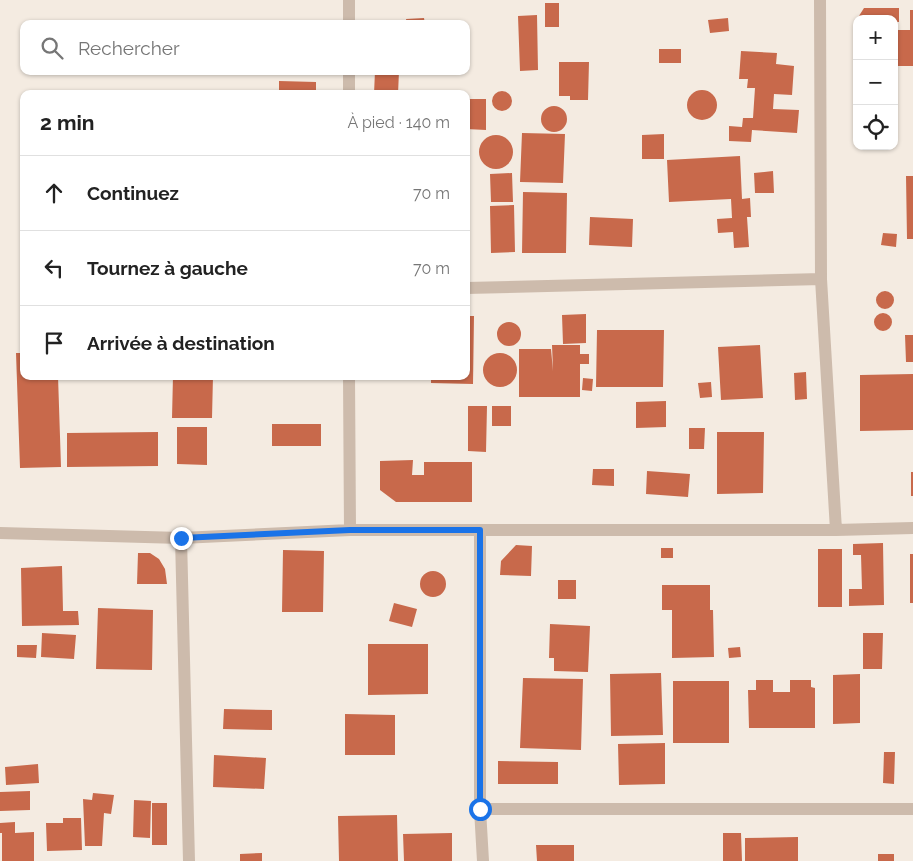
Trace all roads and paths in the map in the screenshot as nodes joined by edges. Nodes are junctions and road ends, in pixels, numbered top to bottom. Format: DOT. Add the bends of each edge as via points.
graph roads {
  1 [pos="349,0"];
  2 [pos="820,0"];
  3 [pos="349,20"];
  4 [pos="349,75"];
  5 [pos="349,90"];
  6 [pos="821,279"];
  7 [pos="470,288"];
  8 [pos="349,380"];
  9 [pos="913,528"];
  10 [pos="350,530"];
  11 [pos="480,530"];
  12 [pos="836,530"];
  13 [pos="0,533"];
  14 [pos="181,538"];
  15 [pos="480,809"];
  16 [pos="913,809"];
  17 [pos="189,861"];
  18 [pos="483,861"];
  1 -- 3 [label="street"];
  2 -- 6 [label="street"];
  4 -- 5 [label="street"];
  6 -- 7 [label="street"];
  6 -- 12 [label="street"];
  8 -- 10 [label="street"];
  9 -- 12 [label="street"];
  10 -- 11 [label="street"];
  10 -- 14 [label="street"];
  11 -- 12 [label="street"];
  11 -- 15 [label="street"];
  13 -- 14 [label="street"];
  14 -- 17 [label="street"];
  15 -- 16 [label="street"];
  15 -- 18 [label="street"];
}
